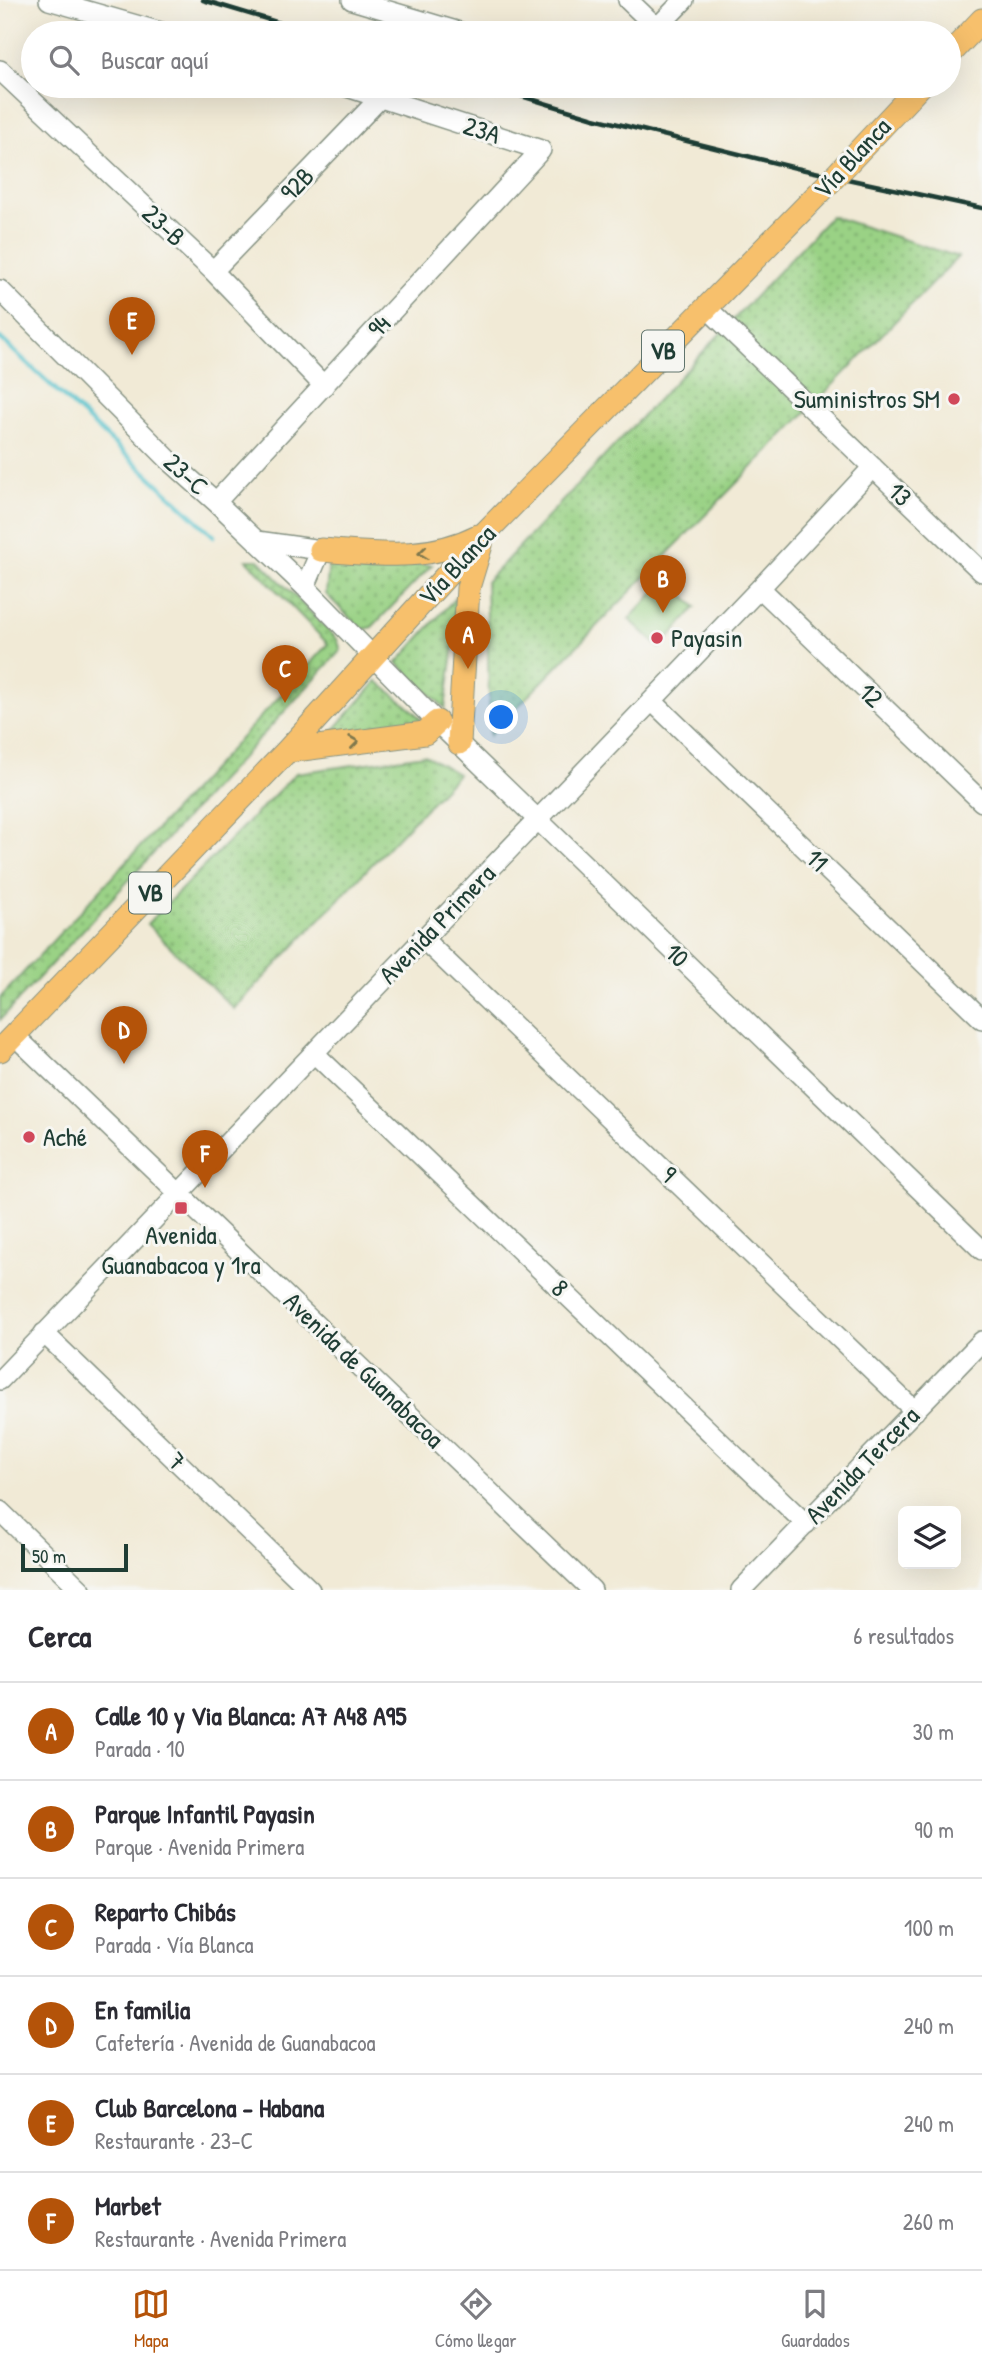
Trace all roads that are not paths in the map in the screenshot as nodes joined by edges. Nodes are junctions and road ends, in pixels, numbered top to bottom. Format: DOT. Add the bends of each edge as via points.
graph roads {
  1 [pos="49,0"];
  2 [pos="352,0"];
  3 [pos="387,0"];
  4 [pos="628,0"];
  5 [pos="684,0"];
  6 [pos="403,15"];
  7 [pos="982,20"];
  8 [pos="122,21"];
  9 [pos="423,21"];
  10 [pos="646,21"];
  11 [pos="664,21"];
  12 [pos="961,42"];
  13 [pos="0,70"];
  14 [pos="21,90"];
  15 [pos="30,98"];
  16 [pos="380,98"];
  17 [pos="384,98"];
  18 [pos="909,98"];
  19 [pos="541,150"];
  20 [pos="213,271"];
  21 [pos="0,290"];
  22 [pos="706,307"];
  23 [pos="324,386"];
  24 [pos="873,467"];
  25 [pos="216,502"];
  26 [pos="487,531"];
  27 [pos="256,541"];
  28 [pos="321,550"];
  29 [pos="982,572"];
  30 [pos="305,587"];
  31 [pos="760,588"];
  32 [pos="373,657"];
  33 [pos="652,701"];
  34 [pos="437,722"];
  35 [pos="459,743"];
  36 [pos="287,751"];
  37 [pos="982,802"];
  38 [pos="538,820"];
  39 [pos="422,937"];
  40 [pos="982,1018"];
  41 [pos="7,1042"];
  42 [pos="314,1053"];
  43 [pos="179,1192"];
  44 [pos="982,1250"];
  45 [pos="44,1333"];
  46 [pos="982,1341"];
  47 [pos="0,1380"];
  48 [pos="915,1411"];
  49 [pos="0,1511"];
  50 [pos="806,1524"];
  51 [pos="81,1590"];
  52 [pos="310,1590"];
  53 [pos="592,1590"];
  54 [pos="741,1590"];
  1 -- 8 [label="street"];
  2 -- 6 [label="street"];
  3 -- 6 [label="street"];
  4 -- 10 [label="street"];
  5 -- 11 [label="street"];
  6 -- 9 [label="street"];
  7 -- 12 [label="main road"];
  13 -- 14 [label="street, 23-B"];
  15 -- 20 [label="street, 23-B"];
  16 -- 20 [label="street, 92B"];
  17 -- 19 [label="street, 23A"];
  18 -- 22 [label="main road, Vía Blanca / VB, bridge"];
  19 -- 23 [label="street, 94"];
  20 -- 23 [label="street, 23-B"];
  21 -- 25 [label="street, 23-C"];
  22 -- 24 [label="street, 13"];
  22 -- 26 [label="main road, Vía Blanca / VB"];
  23 -- 25 [label="street, 94"];
  24 -- 29 [label="street, 13"];
  24 -- 31 [label="street, Avenida Primera"];
  25 -- 27 [label="street, 23-C"];
  26 -- 28 [label="main road, one-way" via="444,550 417,555"];
  26 -- 32 [label="main road, Vía Blanca / VB"];
  26 -- 35 [label="main road" via="468,588"];
  27 -- 28 [label="street"];
  27 -- 30 [label="street, 23-C"];
  28 -- 30 [label="street"];
  30 -- 32 [label="street, 23-C"];
  31 -- 33 [label="street, Avenida Primera"];
  31 -- 37 [label="street, 12"];
  32 -- 34 [label="street, 10"];
  32 -- 36 [label="main road, Vía Blanca / VB"];
  33 -- 38 [label="street, Avenida Primera"];
  33 -- 40 [label="street, 11"];
  34 -- 35 [label="street, 10"];
  36 -- 34 [label="main road, one-way" via="425,733"];
  35 -- 38 [label="street, 10"];
  36 -- 41 [label="main road, Vía Blanca / VB"];
  38 -- 39 [label="street, Avenida Primera"];
  38 -- 44 [label="street, 10"];
  39 -- 42 [label="street, Avenida Primera"];
  39 -- 48 [label="street, 9"];
  41 -- 43 [label="street, Avenida de Guanabacoa"];
  42 -- 43 [label="street, Avenida Primera"];
  42 -- 50 [label="street, 8"];
  43 -- 45 [label="street, Avenida Primera"];
  43 -- 53 [label="street, Avenida de Guanabacoa"];
  45 -- 47 [label="street, Avenida Primera"];
  45 -- 52 [label="street, 7"];
  46 -- 48 [label="street, Avenida Tercera"];
  48 -- 50 [label="street, Avenida Tercera"];
  49 -- 51 [label="street"];
  50 -- 54 [label="street, Avenida Tercera"];
}
